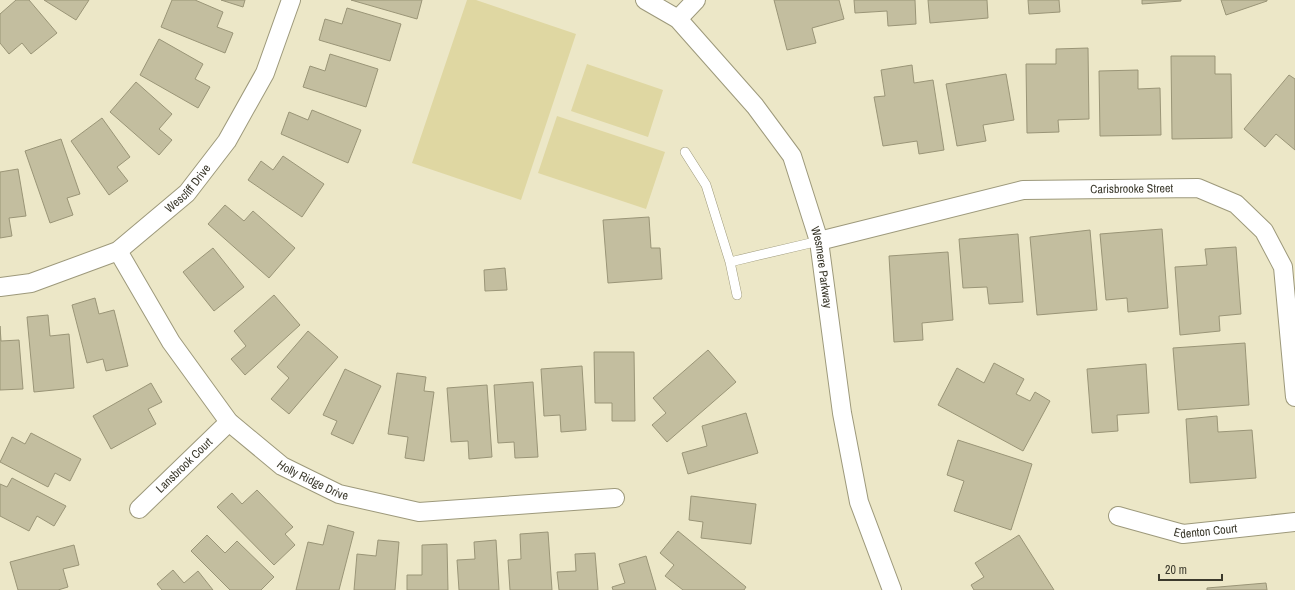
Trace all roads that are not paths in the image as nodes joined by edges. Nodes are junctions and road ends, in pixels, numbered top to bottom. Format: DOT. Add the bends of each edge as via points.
graph roads {
  1 [pos="291,0"];
  2 [pos="645,0"];
  3 [pos="696,0"];
  4 [pos="678,19"];
  5 [pos="686,152"];
  6 [pos="819,241"];
  7 [pos="118,251"];
  8 [pos="730,262"];
  9 [pos="0,287"];
  10 [pos="737,295"];
  11 [pos="1295,397"];
  12 [pos="229,422"];
  13 [pos="615,498"];
  14 [pos="139,509"];
  15 [pos="1118,516"];
  16 [pos="1295,522"];
  17 [pos="892,590"];
  1 -- 7 [label="street, Wescliff Drive" via="265,73 227,141 187,193"];
  2 -- 4 [label="street, Wesmere Parkway"];
  3 -- 4 [label="street"];
  4 -- 6 [label="street, Wesmere Parkway" via="755,106 792,156"];
  5 -- 8 [label="lane" via="706,185"];
  6 -- 8 [label="lane"];
  6 -- 11 [label="street, Carisbrooke Street" via="1023,190 1198,188 1236,204 1264,231 1283,267"];
  6 -- 17 [label="street, Wesmere Parkway" via="842,414 859,502"];
  7 -- 9 [label="street, Wescliff Drive" via="30,283"];
  7 -- 12 [label="street, Holly Ridge Drive" via="171,342"];
  8 -- 10 [label="lane"];
  12 -- 13 [label="street, Holly Ridge Drive" via="282,466 339,494 419,512"];
  12 -- 14 [label="street, Lansbrook Court"];
  15 -- 16 [label="street, Edenton Court" via="1183,534"];
}
